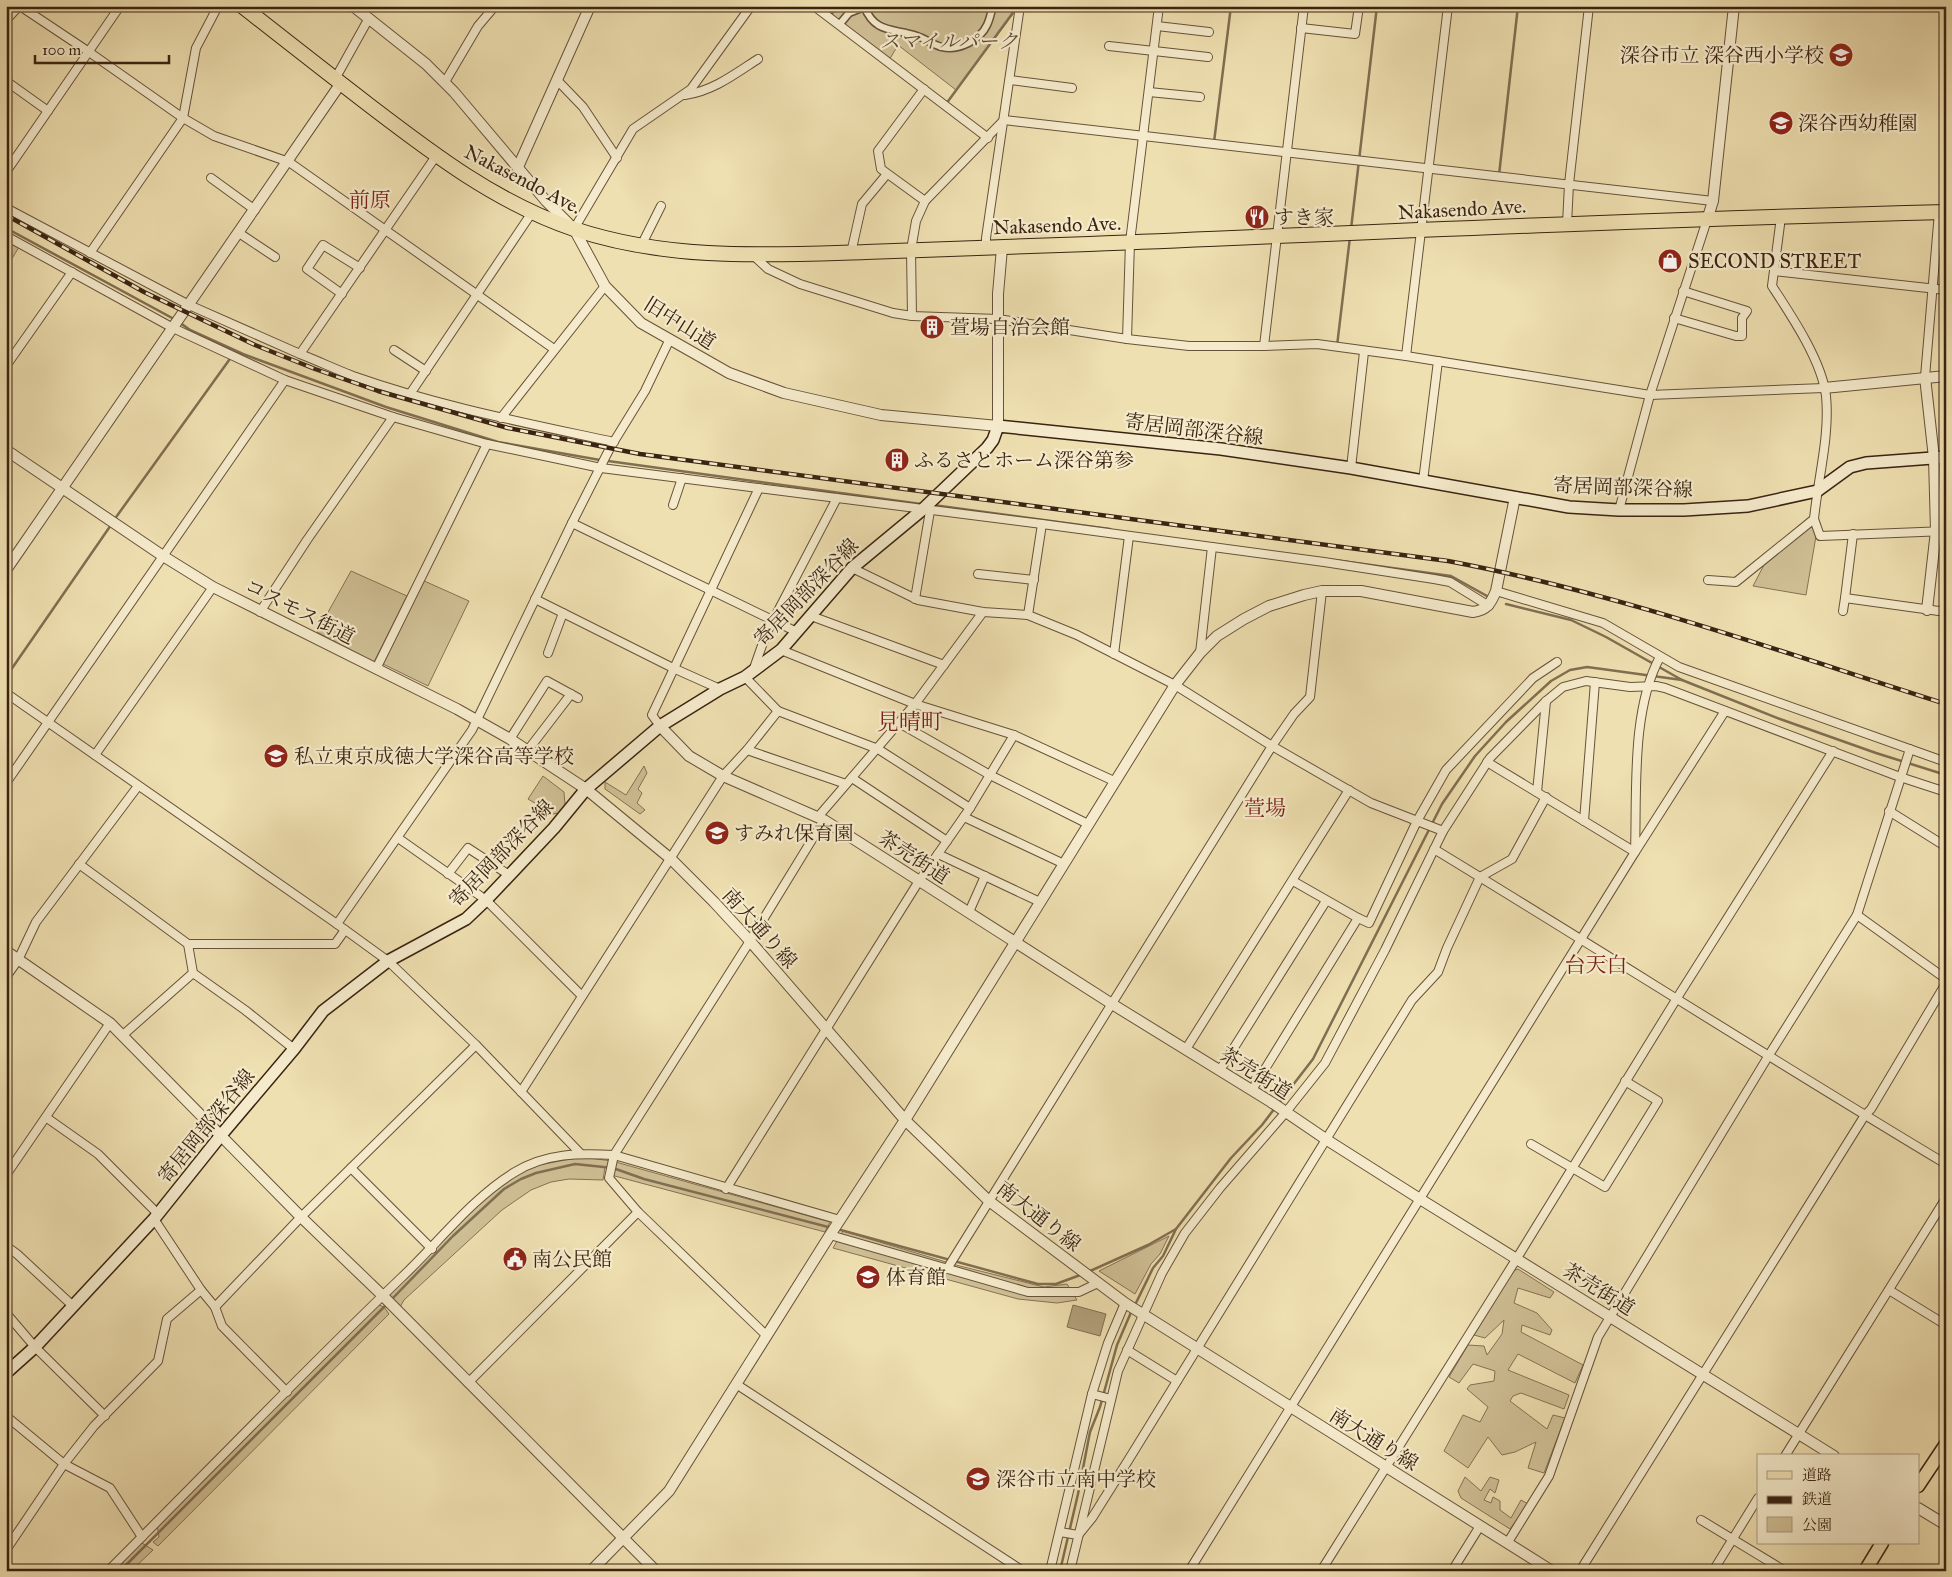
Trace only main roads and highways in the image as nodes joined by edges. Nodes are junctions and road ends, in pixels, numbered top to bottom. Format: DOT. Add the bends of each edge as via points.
graph roads {
  1 [pos="242,6"];
  2 [pos="1942,212"];
  3 [pos="1946,457"];
  4 [pos="6,1373"];
  5 [pos="1946,1444"];
  6 [pos="1920,1483"];
  7 [pos="1881,1544"];
  8 [pos="1865,1571"];
  1 -- 2 [label="highway, Nakasendo Ave." via="436,156 490,190 574,229 641,246 683,252 754,256"];
  3 -- 4 [label="main road, 寄居岡部深谷線" via="1866,463 1850,467 1816,490 1748,506 1619,510 1569,507 1351,468 1221,449 998,426 987,448 926,510 852,568 781,650 749,674 660,726 586,789 554,828 466,918 388,962 322,1010 294,1049 156,1217 35,1347"];
  5 -- 6 [label="main road"];
  7 -- 8 [label="main road"];
}
